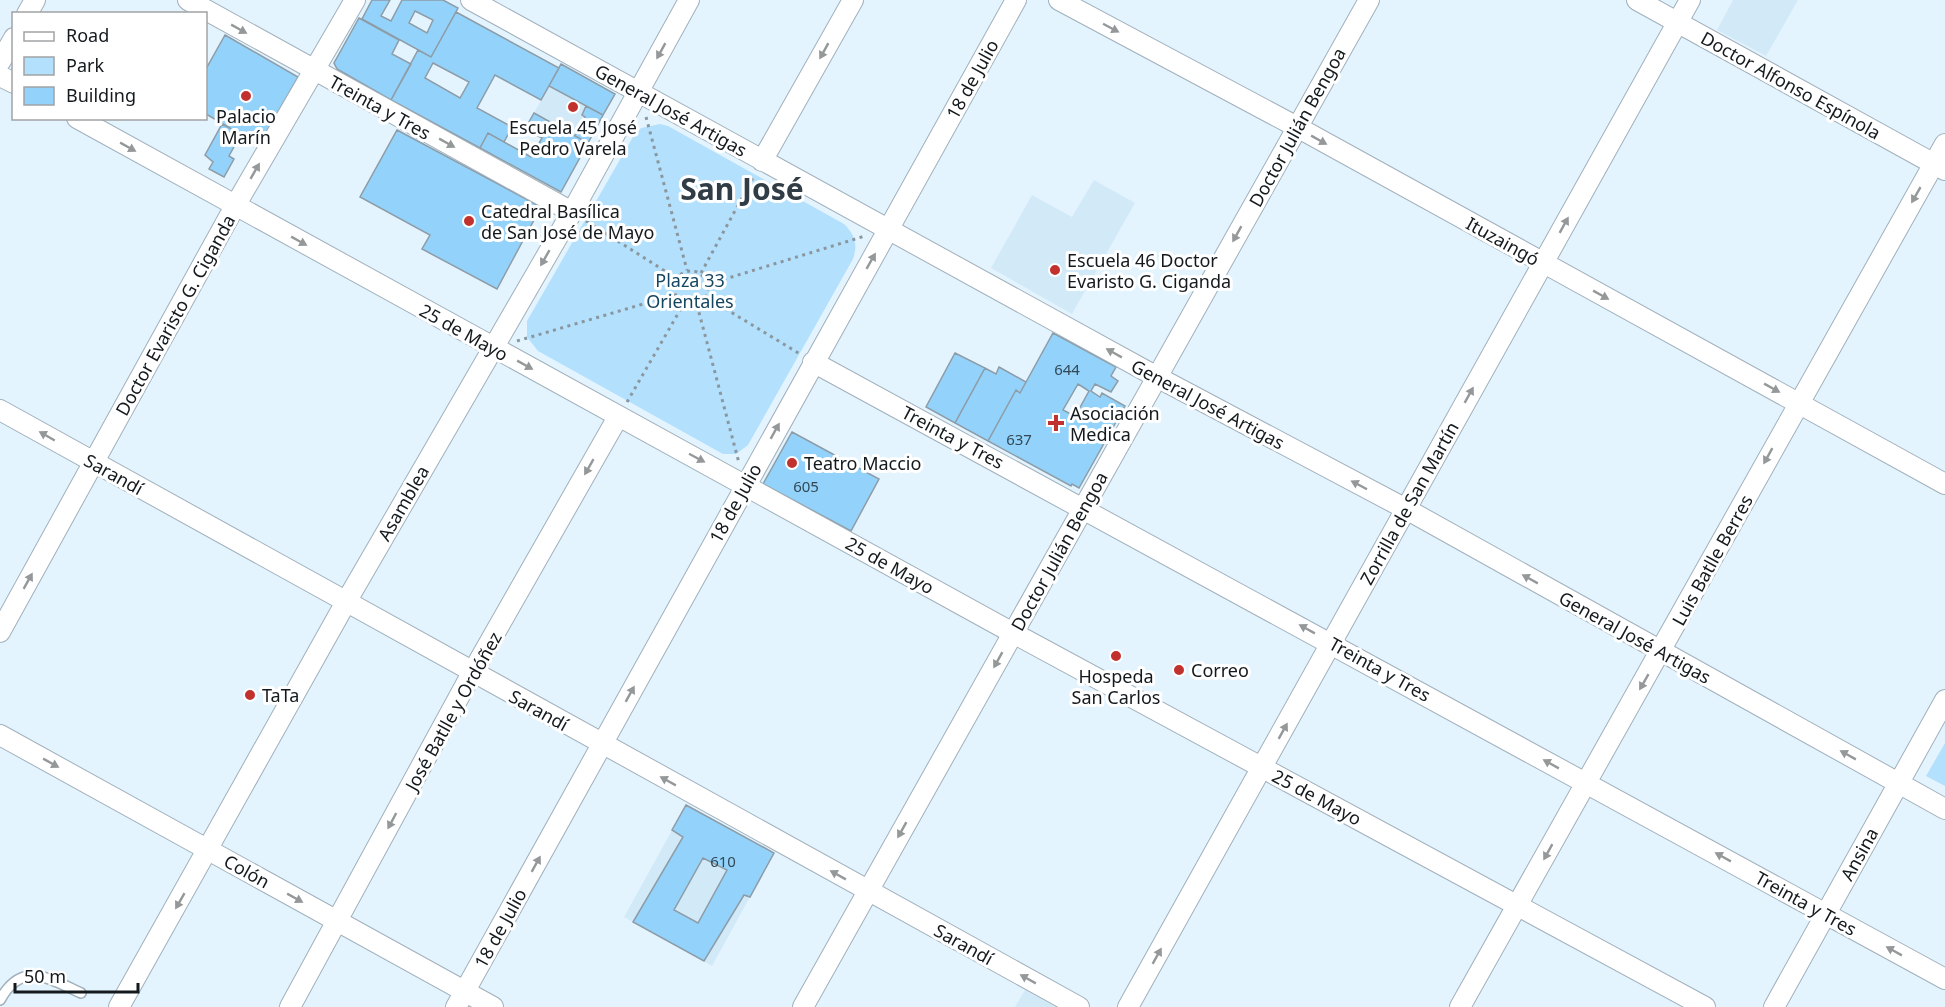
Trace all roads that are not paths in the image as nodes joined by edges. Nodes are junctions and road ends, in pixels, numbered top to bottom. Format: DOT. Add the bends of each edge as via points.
graph roads {
  1 [pos="188,0"];
  2 [pos="355,0"];
  3 [pos="471,0"];
  4 [pos="689,0"];
  5 [pos="853,0"];
  6 [pos="1016,0"];
  7 [pos="1059,0"];
  8 [pos="1369,0"];
  9 [pos="1637,0"];
  10 [pos="1690,0"];
  11 [pos="1677,22"];
  12 [pos="12,41"];
  13 [pos="0,62"];
  14 [pos="314,70"];
  15 [pos="639,92"];
  16 [pos="81,120"];
  17 [pos="1297,127"];
  18 [pos="1945,144"];
  19 [pos="762,161"];
  20 [pos="1940,167"];
  21 [pos="235,206"];
  22 [pos="572,212"];
  23 [pos="890,228"];
  24 [pos="1543,263"];
  25 [pos="493,348"];
  26 [pos="813,362"];
  27 [pos="1157,377"];
  28 [pos="1798,402"];
  29 [pos="0,410"];
  30 [pos="618,417"];
  31 [pos="93,463"];
  32 [pos="745,484"];
  33 [pos="1945,484"];
  34 [pos="1084,507"];
  35 [pos="1406,509"];
  36 [pos="346,602"];
  37 [pos="0,632"];
  38 [pos="1013,633"];
  39 [pos="1332,643"];
  40 [pos="1662,652"];
  41 [pos="472,674"];
  42 [pos="1945,700"];
  43 [pos="0,735"];
  44 [pos="603,745"];
  45 [pos="1262,767"];
  46 [pos="1586,783"];
  47 [pos="1899,783"];
  48 [pos="1945,809"];
  49 [pos="208,850"];
  50 [pos="868,891"];
  51 [pos="1518,906"];
  52 [pos="1825,913"];
  53 [pos="338,922"];
  54 [pos="1945,979"];
  55 [pos="81,993"];
  56 [pos="460,999"];
  57 [pos="0,1000"];
  58 [pos="119,1007"];
  59 [pos="290,1007"];
  60 [pos="493,1007"];
  61 [pos="803,1007"];
  62 [pos="1079,1007"];
  63 [pos="1128,1007"];
  64 [pos="1460,1007"];
  65 [pos="1705,1007"];
  66 [pos="1774,1007"];
  1 -- 14 [label="street, Treinta y Tres, one-way"];
  2 -- 14 [label="street, Doctor Evaristo G. Ciganda"];
  3 -- 15 [label="street, General José Artigas"];
  4 -- 15 [label="street, Asamblea, one-way"];
  5 -- 19 [label="street, one-way"];
  6 -- 23 [label="street, 18 de Julio"];
  7 -- 17 [label="street, Ituzaingó, one-way"];
  8 -- 17 [label="street, Doctor Julián Bengoa"];
  9 -- 11 [label="street, Doctor Alfonso Espínola"];
  10 -- 11 [label="street, Zorrilla de San Martín"];
  11 -- 20 [label="street, Doctor Alfonso Espínola"];
  24 -- 11 [label="street, Zorrilla de San Martín, one-way"];
  12 -- 13 [label="street"];
  21 -- 14 [label="street, Doctor Evaristo G. Ciganda, one-way"];
  14 -- 22 [label="street, Treinta y Tres, one-way"];
  15 -- 19 [label="street, General José Artigas"];
  15 -- 22 [label="street, Asamblea"];
  16 -- 21 [label="street, 25 de Mayo, one-way"];
  17 -- 24 [label="street, Ituzaingó, one-way"];
  17 -- 27 [label="street, Doctor Julián Bengoa, one-way"];
  18 -- 20 [label="street, Luis Batlle Berres"];
  19 -- 23 [label="street, General José Artigas"];
  20 -- 28 [label="street, Luis Batlle Berres, one-way"];
  21 -- 25 [label="street, 25 de Mayo, one-way"];
  21 -- 31 [label="street, Doctor Evaristo G. Ciganda"];
  22 -- 25 [label="street, Asamblea, one-way"];
  26 -- 23 [label="street, 18 de Julio, one-way"];
  27 -- 23 [label="street, General José Artigas, one-way"];
  24 -- 28 [label="street, Ituzaingó, one-way"];
  35 -- 24 [label="street, Zorrilla de San Martín, one-way"];
  25 -- 30 [label="street, 25 de Mayo, one-way"];
  25 -- 36 [label="street, Asamblea"];
  32 -- 26 [label="street, 18 de Julio, one-way"];
  26 -- 34 [label="street, Treinta y Tres"];
  27 -- 34 [label="street, Doctor Julián Bengoa"];
  35 -- 27 [label="street, General José Artigas, one-way"];
  28 -- 33 [label="street, Ituzaingó"];
  28 -- 40 [label="street, Luis Batlle Berres, one-way"];
  31 -- 29 [label="street, Sarandí, one-way"];
  30 -- 32 [label="street, 25 de Mayo, one-way"];
  30 -- 41 [label="street, José Batlle y Ordóñez, one-way"];
  31 -- 36 [label="street, Sarandí"];
  37 -- 31 [label="street, Doctor Evaristo G. Ciganda, one-way"];
  32 -- 38 [label="street, 25 de Mayo"];
  44 -- 32 [label="street, 18 de Julio, one-way"];
  34 -- 38 [label="street, Doctor Julián Bengoa"];
  39 -- 34 [label="street, Treinta y Tres, one-way"];
  35 -- 39 [label="street, Zorrilla de San Martín"];
  40 -- 35 [label="street, General José Artigas, one-way"];
  36 -- 41 [label="street, Sarandí"];
  36 -- 49 [label="street, Asamblea"];
  38 -- 45 [label="street, 25 de Mayo"];
  38 -- 50 [label="street, Doctor Julián Bengoa, one-way"];
  45 -- 39 [label="street, Zorrilla de San Martín, one-way"];
  46 -- 39 [label="street, Treinta y Tres, one-way"];
  40 -- 46 [label="street, Luis Batlle Berres, one-way"];
  47 -- 40 [label="street, General José Artigas, one-way"];
  41 -- 44 [label="street, Sarandí"];
  41 -- 53 [label="street, José Batlle y Ordóñez, one-way"];
  42 -- 47 [label="street, Ansina"];
  43 -- 49 [label="street, Colón, one-way"];
  50 -- 44 [label="street, Sarandí, one-way"];
  56 -- 44 [label="street, 18 de Julio, one-way"];
  45 -- 51 [label="street, 25 de Mayo"];
  63 -- 45 [label="street, Zorrilla de San Martín, one-way"];
  46 -- 51 [label="street, Luis Batlle Berres, one-way"];
  52 -- 46 [label="street, Treinta y Tres, one-way"];
  47 -- 48 [label="street, General José Artigas"];
  47 -- 52 [label="street, Ansina"];
  49 -- 53 [label="street, Colón, one-way"];
  49 -- 58 [label="street, Asamblea, one-way"];
  50 -- 61 [label="street, Doctor Julián Bengoa"];
  62 -- 50 [label="street, Sarandí, one-way"];
  51 -- 64 [label="street, Luis Batlle Berres"];
  51 -- 65 [label="street, 25 de Mayo"];
  54 -- 52 [label="street, Treinta y Tres, one-way"];
  52 -- 66 [label="street, Ansina"];
  53 -- 56 [label="street, Colón"];
  53 -- 59 [label="street, José Batlle y Ordóñez"];
  55 -- 57 [label="lane" via="40,975 28,975 12,983"];
  56 -- 60 [label="street, Colón"];
}
